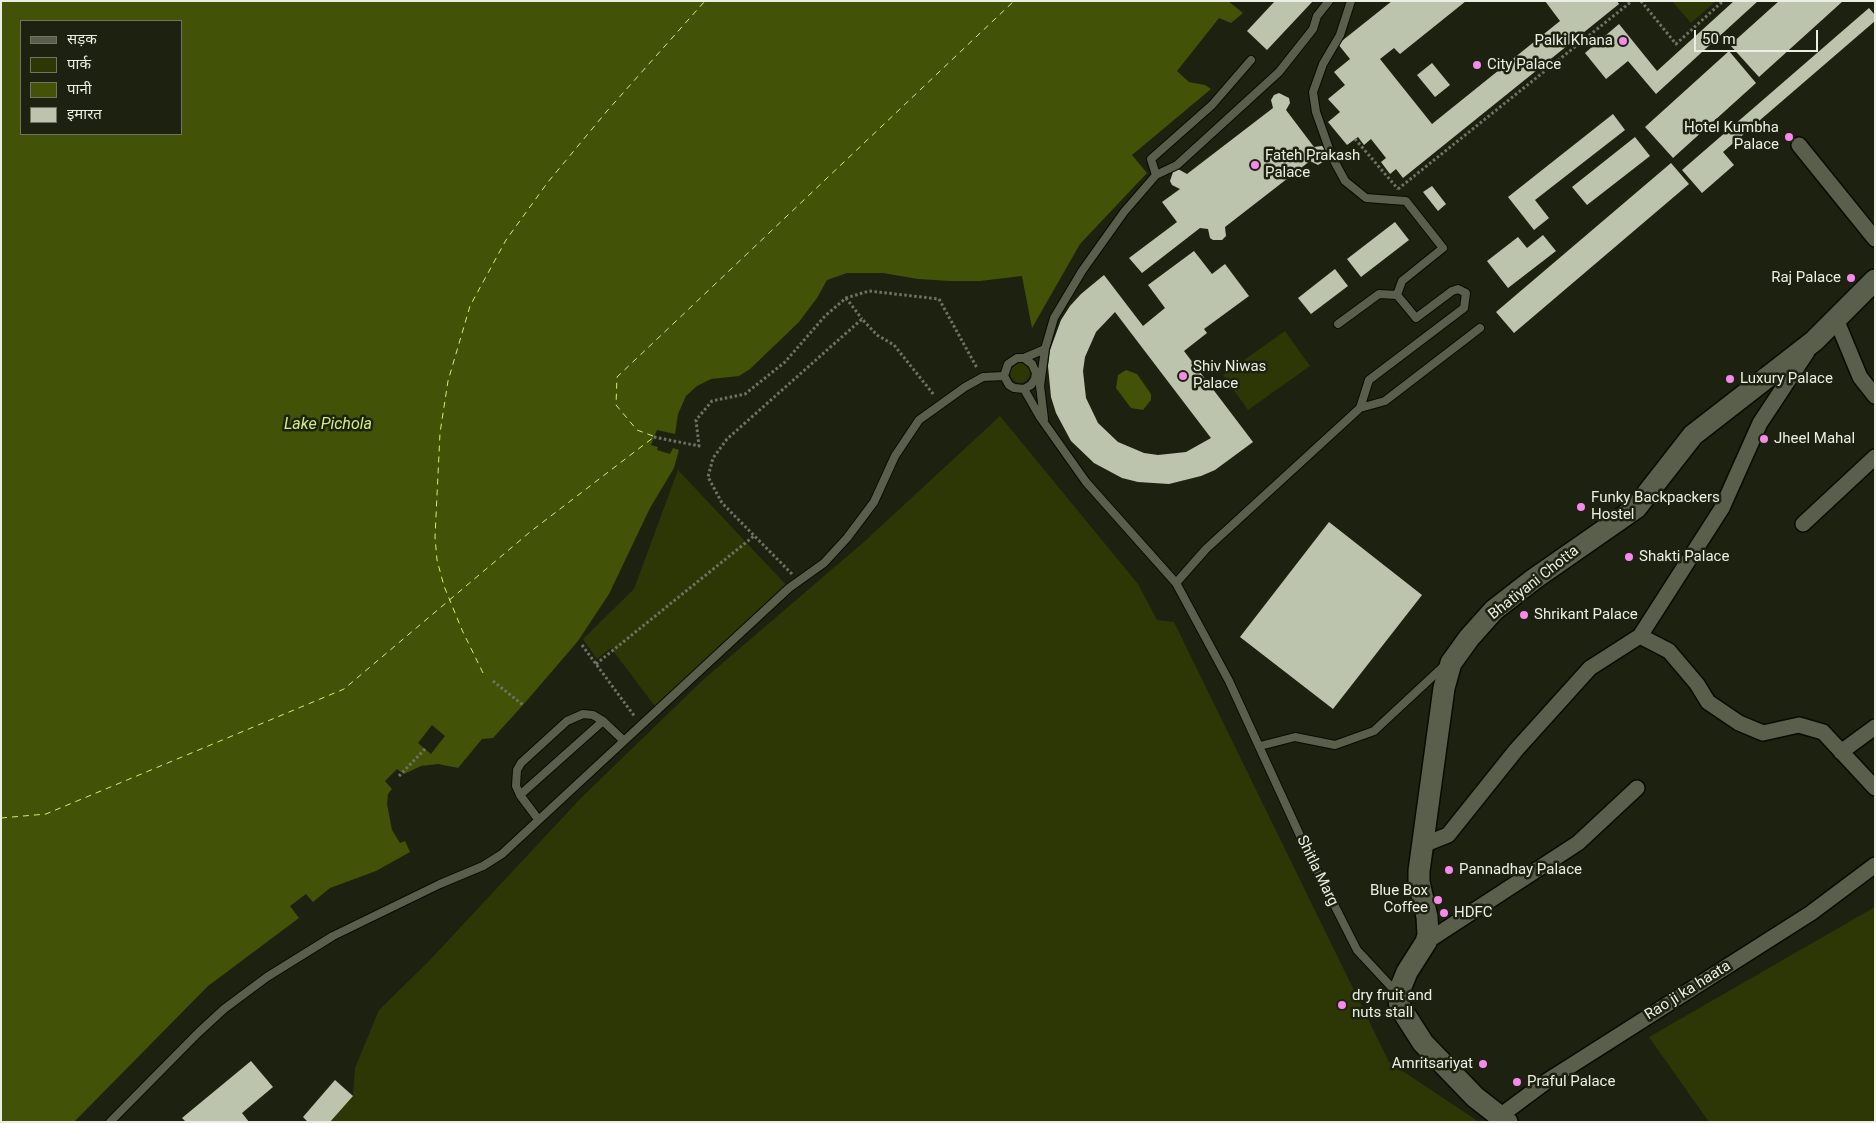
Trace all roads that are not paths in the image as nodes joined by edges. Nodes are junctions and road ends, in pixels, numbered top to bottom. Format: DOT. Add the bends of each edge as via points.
graph roads {
  1 [pos="1329,1"];
  2 [pos="1351,1"];
  3 [pos="1251,60"];
  4 [pos="1799,145"];
  5 [pos="1156,175"];
  6 [pos="1875,239"];
  7 [pos="1875,280"];
  8 [pos="1397,295"];
  9 [pos="1836,319"];
  10 [pos="1338,324"];
  11 [pos="1480,328"];
  12 [pos="1814,341"];
  13 [pos="1045,349"];
  14 [pos="1024,358"];
  15 [pos="1004,376"];
  16 [pos="1024,389"];
  17 [pos="1875,396"];
  18 [pos="1360,408"];
  19 [pos="1044,422"];
  20 [pos="1875,457"];
  21 [pos="1803,524"];
  22 [pos="1176,583"];
  23 [pos="1640,636"];
  24 [pos="1451,663"];
  25 [pos="604,721"];
  26 [pos="1875,727"];
  27 [pos="623,740"];
  28 [pos="1260,746"];
  29 [pos="1841,752"];
  30 [pos="1637,788"];
  31 [pos="1875,788"];
  32 [pos="520,795"];
  33 [pos="538,818"];
  34 [pos="1424,845"];
  35 [pos="1875,865"];
  36 [pos="1426,942"];
  37 [pos="1398,994"];
  38 [pos="1504,1119"];
  39 [pos="110,1122"];
  1 -- 5 [label="lane" via="1317,16 1313,29 1278,72 1177,165"];
  2 -- 8 [label="lane" via="1340,34 1323,64 1313,92 1316,112 1332,157 1345,181 1366,198 1406,201 1443,248 1402,281"];
  3 -- 5 [label="lane" via="1212,106 1151,159"];
  4 -- 6 [label="street"];
  5 -- 13 [label="lane" via="1124,212 1082,271 1054,318"];
  7 -- 9 [label="main road, Bhatiyani Chotta"];
  8 -- 10 [label="lane" via="1379,294"];
  8 -- 18 [label="lane" via="1416,318 1452,290 1458,289 1466,294 1467,301 1459,313 1368,380"];
  9 -- 12 [label="main road, Bhatiyani Chotta"];
  9 -- 17 [label="street" via="1860,377"];
  11 -- 18 [label="lane" via="1385,401"];
  12 -- 23 [label="street" via="1760,423 1722,508"];
  12 -- 24 [label="main road, Bhatiyani Chotta" via="1692,435 1636,508 1534,578 1494,610"];
  13 -- 14 [label="lane"];
  13 -- 19 [label="lane" via="1040,386"];
  14 -- 15 [label="lane" via="1010,361"];
  14 -- 16 [label="lane" via="1036,373 1033,382"];
  15 -- 16 [label="lane" via="1009,385"];
  15 -- 27 [label="lane" via="983,377 918,420 874,502 824,563 789,588"];
  16 -- 19 [label="lane, Shitla Marg"];
  18 -- 22 [label="lane" via="1206,549"];
  19 -- 22 [label="lane, Shitla Marg" via="1086,482"];
  20 -- 21 [label="street"];
  22 -- 28 [label="lane, Shitla Marg"];
  23 -- 29 [label="street" via="1669,651 1708,702 1739,723 1763,733 1799,726 1823,732"];
  23 -- 34 [label="street" via="1590,668 1516,750 1448,835"];
  24 -- 28 [label="lane" via="1374,730 1335,746 1294,737"];
  24 -- 34 [label="main road, Bhatiyani Chotta" via="1444,688"];
  25 -- 27 [label="lane"];
  25 -- 32 [label="lane"];
  25 -- 32 [label="lane" via="583,714 567,721 522,763 515,778"];
  26 -- 29 [label="street"];
  27 -- 33 [label="lane"];
  28 -- 37 [label="lane, Shitla Marg" via="1308,853 1357,950"];
  29 -- 31 [label="street"];
  30 -- 36 [label="street" via="1578,843"];
  32 -- 33 [label="lane"];
  33 -- 39 [label="lane" via="494,860 334,936 245,992 198,1033"];
  34 -- 36 [label="main road, Bhatiyani Chotta" via="1419,882 1428,922"];
  35 -- 38 [label="street, Rao ji ka haata" via="1811,913 1547,1081"];
  36 -- 37 [label="main road" via="1406,972"];
  37 -- 38 [label="main road, Shitla Marg" via="1400,1007 1423,1043 1475,1097"];
}
